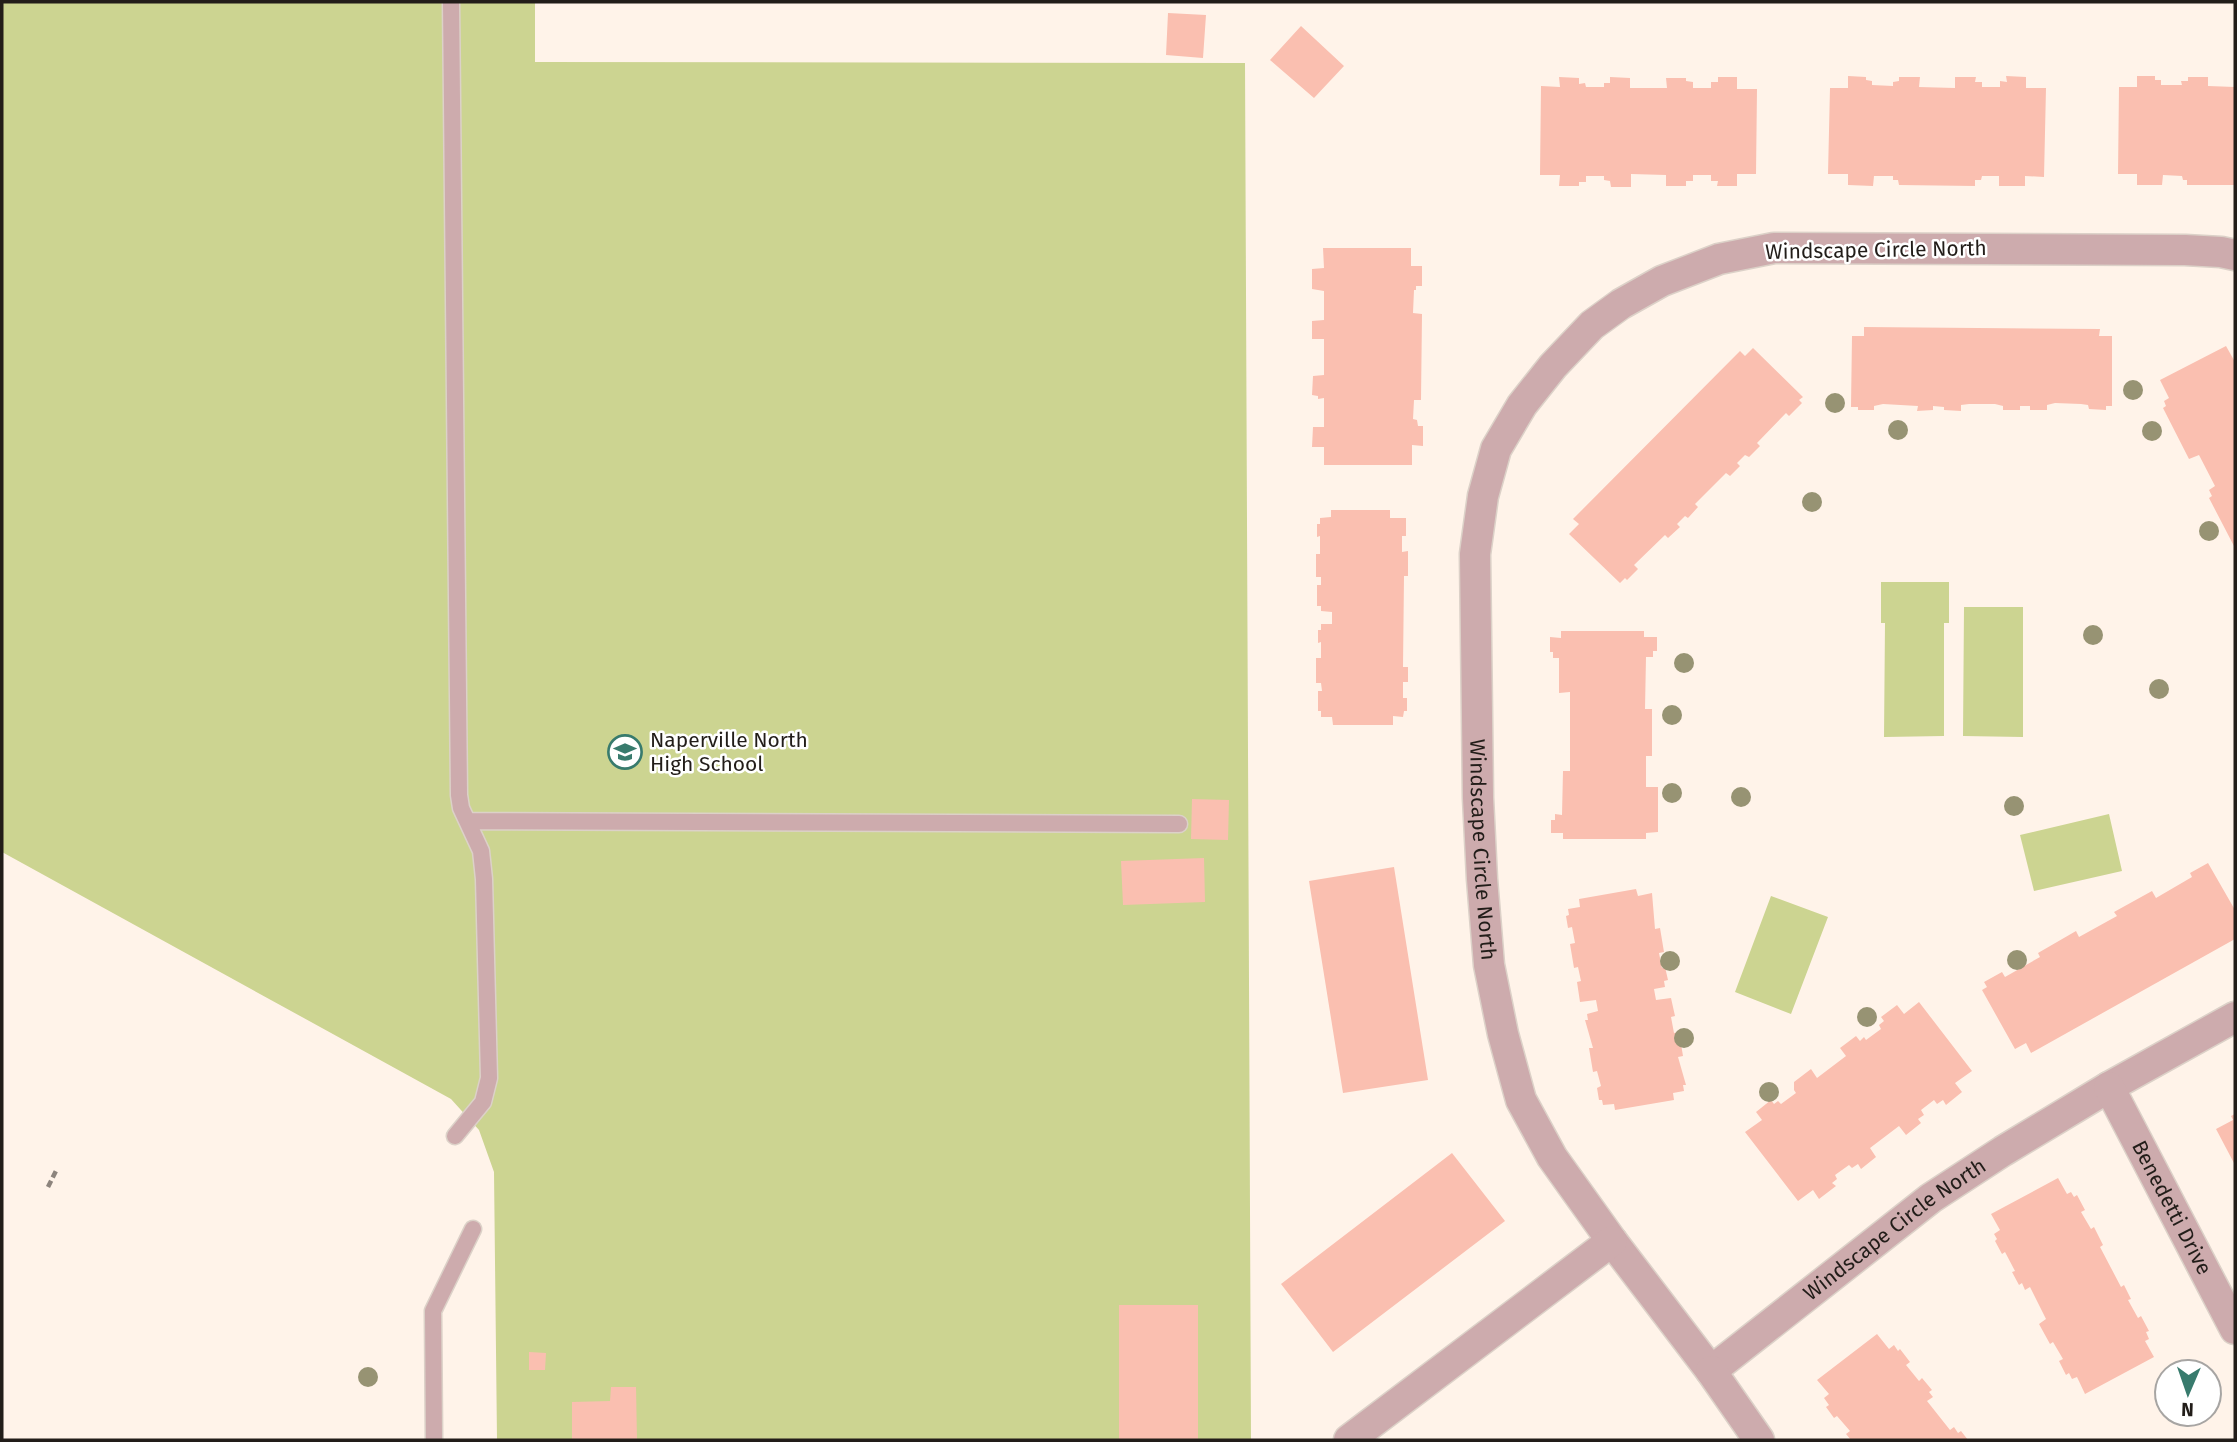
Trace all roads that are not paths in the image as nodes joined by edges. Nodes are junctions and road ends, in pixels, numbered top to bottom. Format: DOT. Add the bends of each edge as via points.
graph roads {
  1 [pos="451,2"];
  2 [pos="2235,255"];
  3 [pos="468,821"];
  4 [pos="1179,824"];
  5 [pos="2235,1017"];
  6 [pos="2109,1087"];
  7 [pos="455,1136"];
  8 [pos="473,1229"];
  9 [pos="1612,1241"];
  10 [pos="2235,1329"];
  11 [pos="1711,1371"];
  12 [pos="434,1440"];
  13 [pos="1349,1440"];
  14 [pos="1759,1440"];
  1 -- 3 [label="lane" via="458,795"];
  2 -- 9 [label="street, Windscape Circle North" via="2186,250 1774,248 1719,259 1662,281 1592,325 1522,405 1496,449 1483,496 1475,554 1478,799 1489,965 1521,1100 1552,1157"];
  3 -- 4 [label="lane"];
  3 -- 7 [label="lane" via="481,850 484,879 489,1078 483,1102"];
  5 -- 6 [label="street, Windscape Circle North"];
  6 -- 10 [label="street, Benedetti Drive"];
  6 -- 11 [label="street, Windscape Circle North" via="1931,1198"];
  8 -- 12 [label="lane" via="433,1311"];
  9 -- 11 [label="street, Windscape Circle North"];
  9 -- 13 [label="street"];
  11 -- 14 [label="street"];
}
